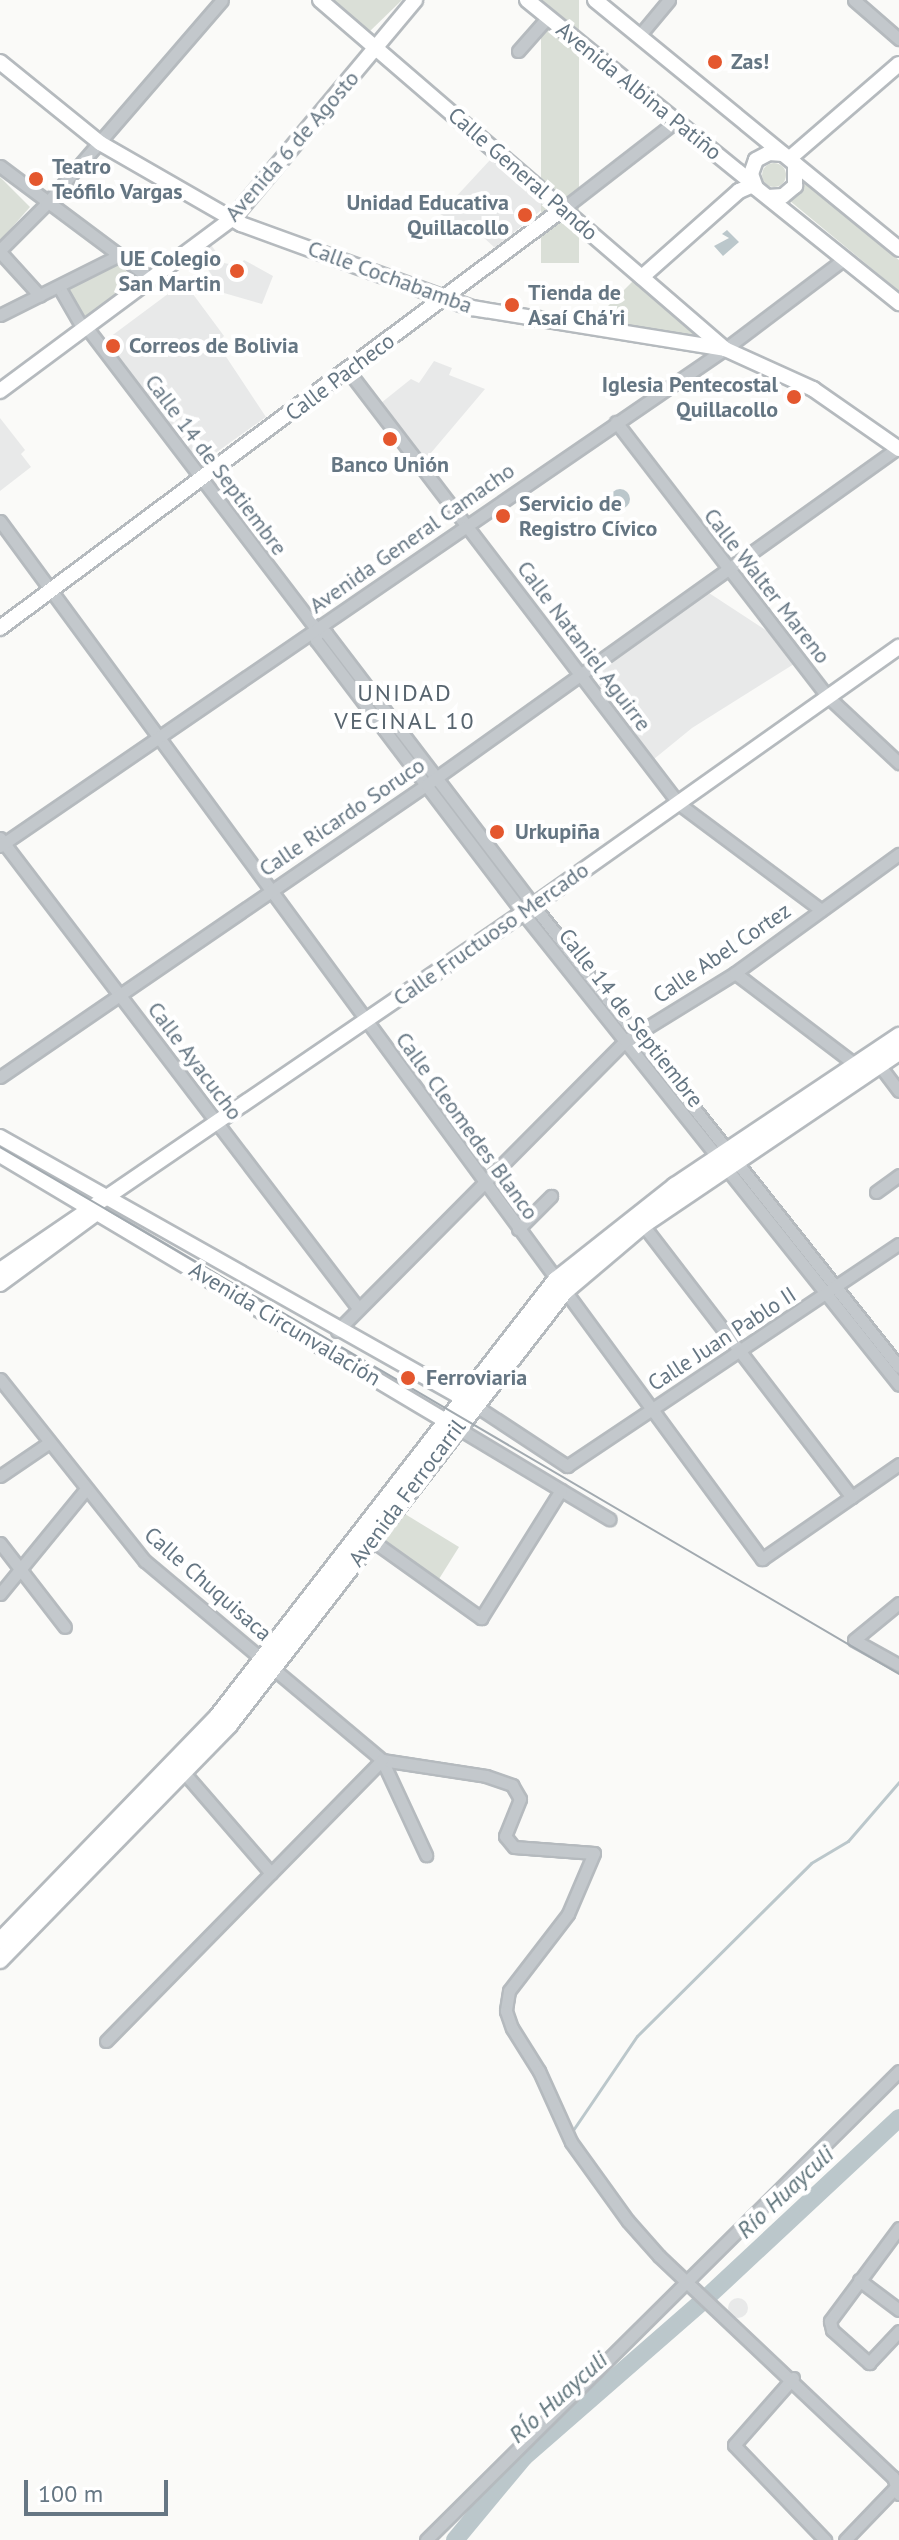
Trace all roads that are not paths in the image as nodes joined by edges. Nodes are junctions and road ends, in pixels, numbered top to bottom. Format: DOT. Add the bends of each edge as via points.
graph roads {
  1 [pos="222,0"];
  2 [pos="320,0"];
  3 [pos="415,0"];
  4 [pos="527,0"];
  5 [pos="595,0"];
  6 [pos="669,0"];
  7 [pos="854,0"];
  8 [pos="548,17"];
  9 [pos="639,36"];
  10 [pos="899,39"];
  11 [pos="376,48"];
  12 [pos="518,51"];
  13 [pos="0,62"];
  14 [pos="899,64"];
  15 [pos="676,121"];
  16 [pos="100,143"];
  17 [pos="789,159"];
  18 [pos="0,166"];
  19 [pos="752,184"];
  20 [pos="768,197"];
  21 [pos="46,204"];
  22 [pos="564,208"];
  23 [pos="233,218"];
  24 [pos="899,249"];
  25 [pos="0,251"];
  26 [pos="118,256"];
  27 [pos="844,259"];
  28 [pos="147,276"];
  29 [pos="642,277"];
  30 [pos="59,287"];
  31 [pos="40,296"];
  32 [pos="445,297"];
  33 [pos="899,303"];
  34 [pos="0,315"];
  35 [pos="83,326"];
  36 [pos="725,349"];
  37 [pos="349,372"];
  38 [pos="0,391"];
  39 [pos="616,422"];
  40 [pos="899,448"];
  41 [pos="202,480"];
  42 [pos="0,521"];
  43 [pos="467,526"];
  44 [pos="728,570"];
  45 [pos="52,591"];
  46 [pos="0,628"];
  47 [pos="316,629"];
  48 [pos="899,647"];
  49 [pos="582,675"];
  50 [pos="826,695"];
  51 [pos="157,737"];
  52 [pos="899,763"];
  53 [pos="431,782"];
  54 [pos="679,804"];
  55 [pos="1,842"];
  56 [pos="899,854"];
  57 [pos="267,890"];
  58 [pos="528,909"];
  59 [pos="821,910"];
  60 [pos="735,973"];
  61 [pos="118,994"];
  62 [pos="365,1021"];
  63 [pos="635,1034"];
  64 [pos="899,1036"];
  65 [pos="625,1041"];
  66 [pos="899,1052"];
  67 [pos="868,1065"];
  68 [pos="0,1077"];
  69 [pos="899,1091"];
  70 [pos="217,1124"];
  71 [pos="0,1137"];
  72 [pos="0,1155"];
  73 [pos="725,1160"];
  74 [pos="899,1175"];
  75 [pos="483,1184"];
  76 [pos="876,1192"];
  77 [pos="551,1196"];
  78 [pos="105,1202"];
  79 [pos="643,1225"];
  80 [pos="518,1229"];
  81 [pos="899,1244"];
  82 [pos="0,1270"];
  83 [pos="0,1284"];
  84 [pos="560,1286"];
  85 [pos="829,1292"];
  86 [pos="358,1308"];
  87 [pos="337,1331"];
  88 [pos="739,1354"];
  89 [pos="893,1361"];
  90 [pos="0,1379"];
  91 [pos="899,1385"];
  92 [pos="468,1400"];
  93 [pos="651,1409"];
  94 [pos="451,1424"];
  95 [pos="50,1442"];
  96 [pos="899,1464"];
  97 [pos="567,1466"];
  98 [pos="0,1476"];
  99 [pos="86,1489"];
  100 [pos="561,1490"];
  101 [pos="852,1497"];
  102 [pos="609,1519"];
  103 [pos="373,1541"];
  104 [pos="0,1543"];
  105 [pos="20,1569"];
  106 [pos="0,1594"];
  107 [pos="899,1603"];
  108 [pos="65,1627"];
  109 [pos="268,1663"];
  110 [pos="899,1665"];
  111 [pos="382,1760"];
  112 [pos="180,1768"];
  113 [pos="426,1855"];
  114 [pos="271,1873"];
  115 [pos="0,1941"];
  116 [pos="0,1960"];
  117 [pos="106,2041"];
  118 [pos="899,2071"];
  119 [pos="899,2228"];
  120 [pos="685,2280"];
  121 [pos="859,2280"];
  122 [pos="899,2310"];
  123 [pos="899,2331"];
  124 [pos="793,2378"];
  125 [pos="896,2483"];
  126 [pos="426,2540"];
  127 [pos="825,2540"];
  128 [pos="845,2540"];
  1 -- 16 [label="street"];
  2 -- 11 [label="main road, Calle General Pando"];
  3 -- 11 [label="main road, Avenida 6 de Agosto"];
  4 -- 8 [label="main road, Avenida Albina Patiño"];
  5 -- 9 [label="main road, Avenida Albina Patiño"];
  6 -- 9 [label="street"];
  7 -- 10 [label="street"];
  8 -- 12 [label="street"];
  8 -- 15 [label="main road, Avenida Albina Patiño"];
  9 -- 17 [label="main road, Avenida Albina Patiño"];
  11 -- 22 [label="main road, Calle General Pando"];
  11 -- 23 [label="main road, Avenida 6 de Agosto"];
  13 -- 16 [label="main road, Calle Cochabamba"];
  14 -- 17 [label="main road"];
  15 -- 19 [label="main road, Avenida Albina Patiño"];
  15 -- 22 [label="street, Calle Pacheco"];
  16 -- 21 [label="street"];
  16 -- 23 [label="main road, Calle Cochabamba"];
  17 -- 19 [label="main road" via="769,153 756,160"];
  17 -- 20 [label="main road" via="797,179 790,192"];
  17 -- 24 [label="main road, Avenida Albina Patiño"];
  18 -- 21 [label="street"];
  19 -- 20 [label="main road"];
  19 -- 29 [label="main road"];
  20 -- 27 [label="main road"];
  21 -- 25 [label="street"];
  21 -- 26 [label="street"];
  22 -- 29 [label="main road, Calle General Pando"];
  22 -- 32 [label="main road, Calle Pacheco"];
  23 -- 28 [label="main road, Avenida 6 de Agosto"];
  23 -- 32 [label="main road, Calle Cochabamba"];
  25 -- 31 [label="street"];
  26 -- 28 [label="street"];
  26 -- 30 [label="street"];
  27 -- 33 [label="main road"];
  27 -- 36 [label="street, Avenida General Camacho"];
  28 -- 35 [label="main road, Avenida 6 de Agosto"];
  29 -- 36 [label="main road, Calle General Pando"];
  30 -- 31 [label="street"];
  30 -- 35 [label="street, Calle 14 de Septiembre"];
  31 -- 34 [label="street"];
  32 -- 36 [label="main road, Calle Cochabamba" via="472,308"];
  32 -- 37 [label="main road, Calle Pacheco"];
  35 -- 38 [label="main road, Avenida 6 de Agosto"];
  35 -- 41 [label="street, Calle 14 de Septiembre"];
  36 -- 39 [label="street, Avenida General Camacho"];
  36 -- 40 [label="main road, Calle Cochabamba" via="813,389"];
  37 -- 41 [label="main road, Calle Pacheco"];
  37 -- 43 [label="street, Calle Nataniel Aguirre"];
  39 -- 43 [label="street, Avenida General Camacho"];
  39 -- 44 [label="street, Calle Walter Mareno"];
  40 -- 44 [label="street, Calle Ricardo Soruco"];
  41 -- 45 [label="main road, Calle Pacheco"];
  41 -- 47 [label="street, Calle 14 de Septiembre"];
  42 -- 45 [label="street, Calle Cleomedes Blanco"];
  43 -- 47 [label="street, Avenida General Camacho"];
  43 -- 49 [label="street, Calle Nataniel Aguirre"];
  44 -- 49 [label="street, Calle Ricardo Soruco"];
  44 -- 50 [label="street, Calle Walter Mareno"];
  45 -- 46 [label="main road, Calle Pacheco"];
  45 -- 51 [label="street, Calle Cleomedes Blanco"];
  47 -- 51 [label="street, Avenida General Camacho"];
  47 -- 53 [label="street, Calle 14 de Septiembre" via="326,633"];
  48 -- 50 [label="main road, Calle Fructuoso Mercado"];
  49 -- 53 [label="street, Calle Ricardo Soruco"];
  49 -- 54 [label="street, Calle Nataniel Aguirre"];
  50 -- 52 [label="street, Calle Walter Mareno"];
  50 -- 54 [label="main road, Calle Fructuoso Mercado"];
  51 -- 55 [label="street, Avenida General Camacho"];
  51 -- 57 [label="street, Calle Cleomedes Blanco"];
  53 -- 57 [label="street, Calle Ricardo Soruco"];
  53 -- 58 [label="street, Calle 14 de Septiembre"];
  54 -- 58 [label="main road, Calle Fructuoso Mercado"];
  54 -- 59 [label="street, Calle Nataniel Aguirre"];
  55 -- 61 [label="street, Calle Ayacucho"];
  56 -- 59 [label="street, Calle Abel Cortez"];
  57 -- 61 [label="street, Calle Ricardo Soruco"];
  57 -- 62 [label="street, Calle Cleomedes Blanco"];
  58 -- 62 [label="main road, Calle Fructuoso Mercado"];
  58 -- 63 [label="street, Calle 14 de Septiembre"];
  58 -- 65 [label="street, Calle 14 de Septiembre"];
  59 -- 60 [label="street, Calle Abel Cortez"];
  60 -- 63 [label="street, Calle Abel Cortez"];
  60 -- 67 [label="street"];
  61 -- 68 [label="street, Calle Ricardo Soruco"];
  61 -- 70 [label="street, Calle Ayacucho"];
  62 -- 70 [label="main road, Calle Fructuoso Mercado"];
  62 -- 75 [label="street, Calle Cleomedes Blanco"];
  63 -- 65 [label="street, Calle Abel Cortez"];
  63 -- 73 [label="street, Calle 14 de Septiembre"];
  64 -- 67 [label="highway, Avenida Ferrocarril"];
  65 -- 73 [label="street, Calle 14 de Septiembre"];
  65 -- 75 [label="street, Calle Abel Cortez"];
  66 -- 67 [label="highway, Avenida Ferrocarril"];
  67 -- 69 [label="street"];
  67 -- 73 [label="highway, Avenida Ferrocarril"];
  70 -- 78 [label="main road, Calle Fructuoso Mercado"];
  70 -- 86 [label="street, Calle Ayacucho"];
  71 -- 78 [label="main road, Avenida Circunvalación"];
  72 -- 78 [label="main road, Avenida Circunvalación"];
  73 -- 79 [label="highway, Avenida Ferrocarril"];
  73 -- 84 [label="highway, Avenida Ferrocarril" via="637,1214"];
  73 -- 85 [label="street, Calle 14 de Septiembre"];
  74 -- 76 [label="street"];
  75 -- 80 [label="street, Calle Cleomedes Blanco"];
  75 -- 86 [label="street, Calle Abel Cortez"];
  77 -- 80 [label="street"];
  78 -- 82 [label="main road, Calle Fructuoso Mercado"];
  78 -- 83 [label="main road, Calle Fructuoso Mercado"];
  78 -- 87 [label="main road, Avenida Circunvalación"];
  78 -- 94 [label="main road, Avenida Circunvalación"];
  79 -- 84 [label="highway, Avenida Ferrocarril"];
  79 -- 88 [label="street"];
  80 -- 84 [label="street, Calle Cleomedes Blanco"];
  81 -- 85 [label="street, Calle Juan Pablo II"];
  84 -- 92 [label="highway, Avenida Ferrocarril"];
  84 -- 93 [label="street, Calle Cleomedes Blanco"];
  85 -- 88 [label="street, Calle Juan Pablo II"];
  85 -- 89 [label="street, Calle 14 de Septiembre"];
  86 -- 87 [label="street, Calle Abel Cortez"];
  87 -- 92 [label="main road, Avenida Circunvalación"];
  88 -- 93 [label="street, Calle Juan Pablo II"];
  88 -- 101 [label="street"];
  89 -- 91 [label="street, Calle 14 de Septiembre"];
  90 -- 95 [label="street, Calle Chuquisaca"];
  92 -- 94 [label="highway, Avenida Ferrocarril"];
  92 -- 97 [label="street, Avenida Circunvalación"];
  93 -- 97 [label="street, Calle Juan Pablo II"];
  93 -- 101 [label="street, Calle Cleomedes Blanco" via="762,1559"];
  94 -- 100 [label="street, Avenida Circunvalación"];
  94 -- 103 [label="highway, Avenida Ferrocarril"];
  94 -- 109 [label="highway, Avenida Ferrocarril"];
  95 -- 98 [label="street"];
  95 -- 99 [label="street, Calle Chuquisaca"];
  96 -- 101 [label="street"];
  99 -- 105 [label="street"];
  99 -- 109 [label="street, Calle Chuquisaca" via="145,1561"];
  100 -- 102 [label="street, Avenida Circunvalación"];
  100 -- 103 [label="street" via="481,1618"];
  103 -- 109 [label="highway, Avenida Ferrocarril"];
  104 -- 105 [label="street"];
  105 -- 106 [label="street"];
  105 -- 108 [label="street"];
  107 -- 110 [label="street" via="854,1640"];
  109 -- 111 [label="street, Calle Chuquisaca"];
  109 -- 112 [label="highway, Avenida Ferrocarril"];
  111 -- 113 [label="street"];
  111 -- 114 [label="street"];
  111 -- 120 [label="street" via="512,1785 520,1799 505,1836 514,1847 594,1853 568,1914 509,1991 506,2011 571,2142 628,2221"];
  112 -- 114 [label="street"];
  112 -- 115 [label="highway, Avenida Ferrocarril"];
  112 -- 116 [label="highway, Avenida Ferrocarril"];
  114 -- 117 [label="street"];
  118 -- 120 [label="street"];
  119 -- 121 [label="street"];
  120 -- 124 [label="street"];
  120 -- 126 [label="street"];
  121 -- 122 [label="street"];
  121 -- 123 [label="street" via="830,2321 832,2330 869,2363"];
  124 -- 125 [label="street"];
  124 -- 127 [label="street" via="734,2445"];
  125 -- 128 [label="street"];
}
